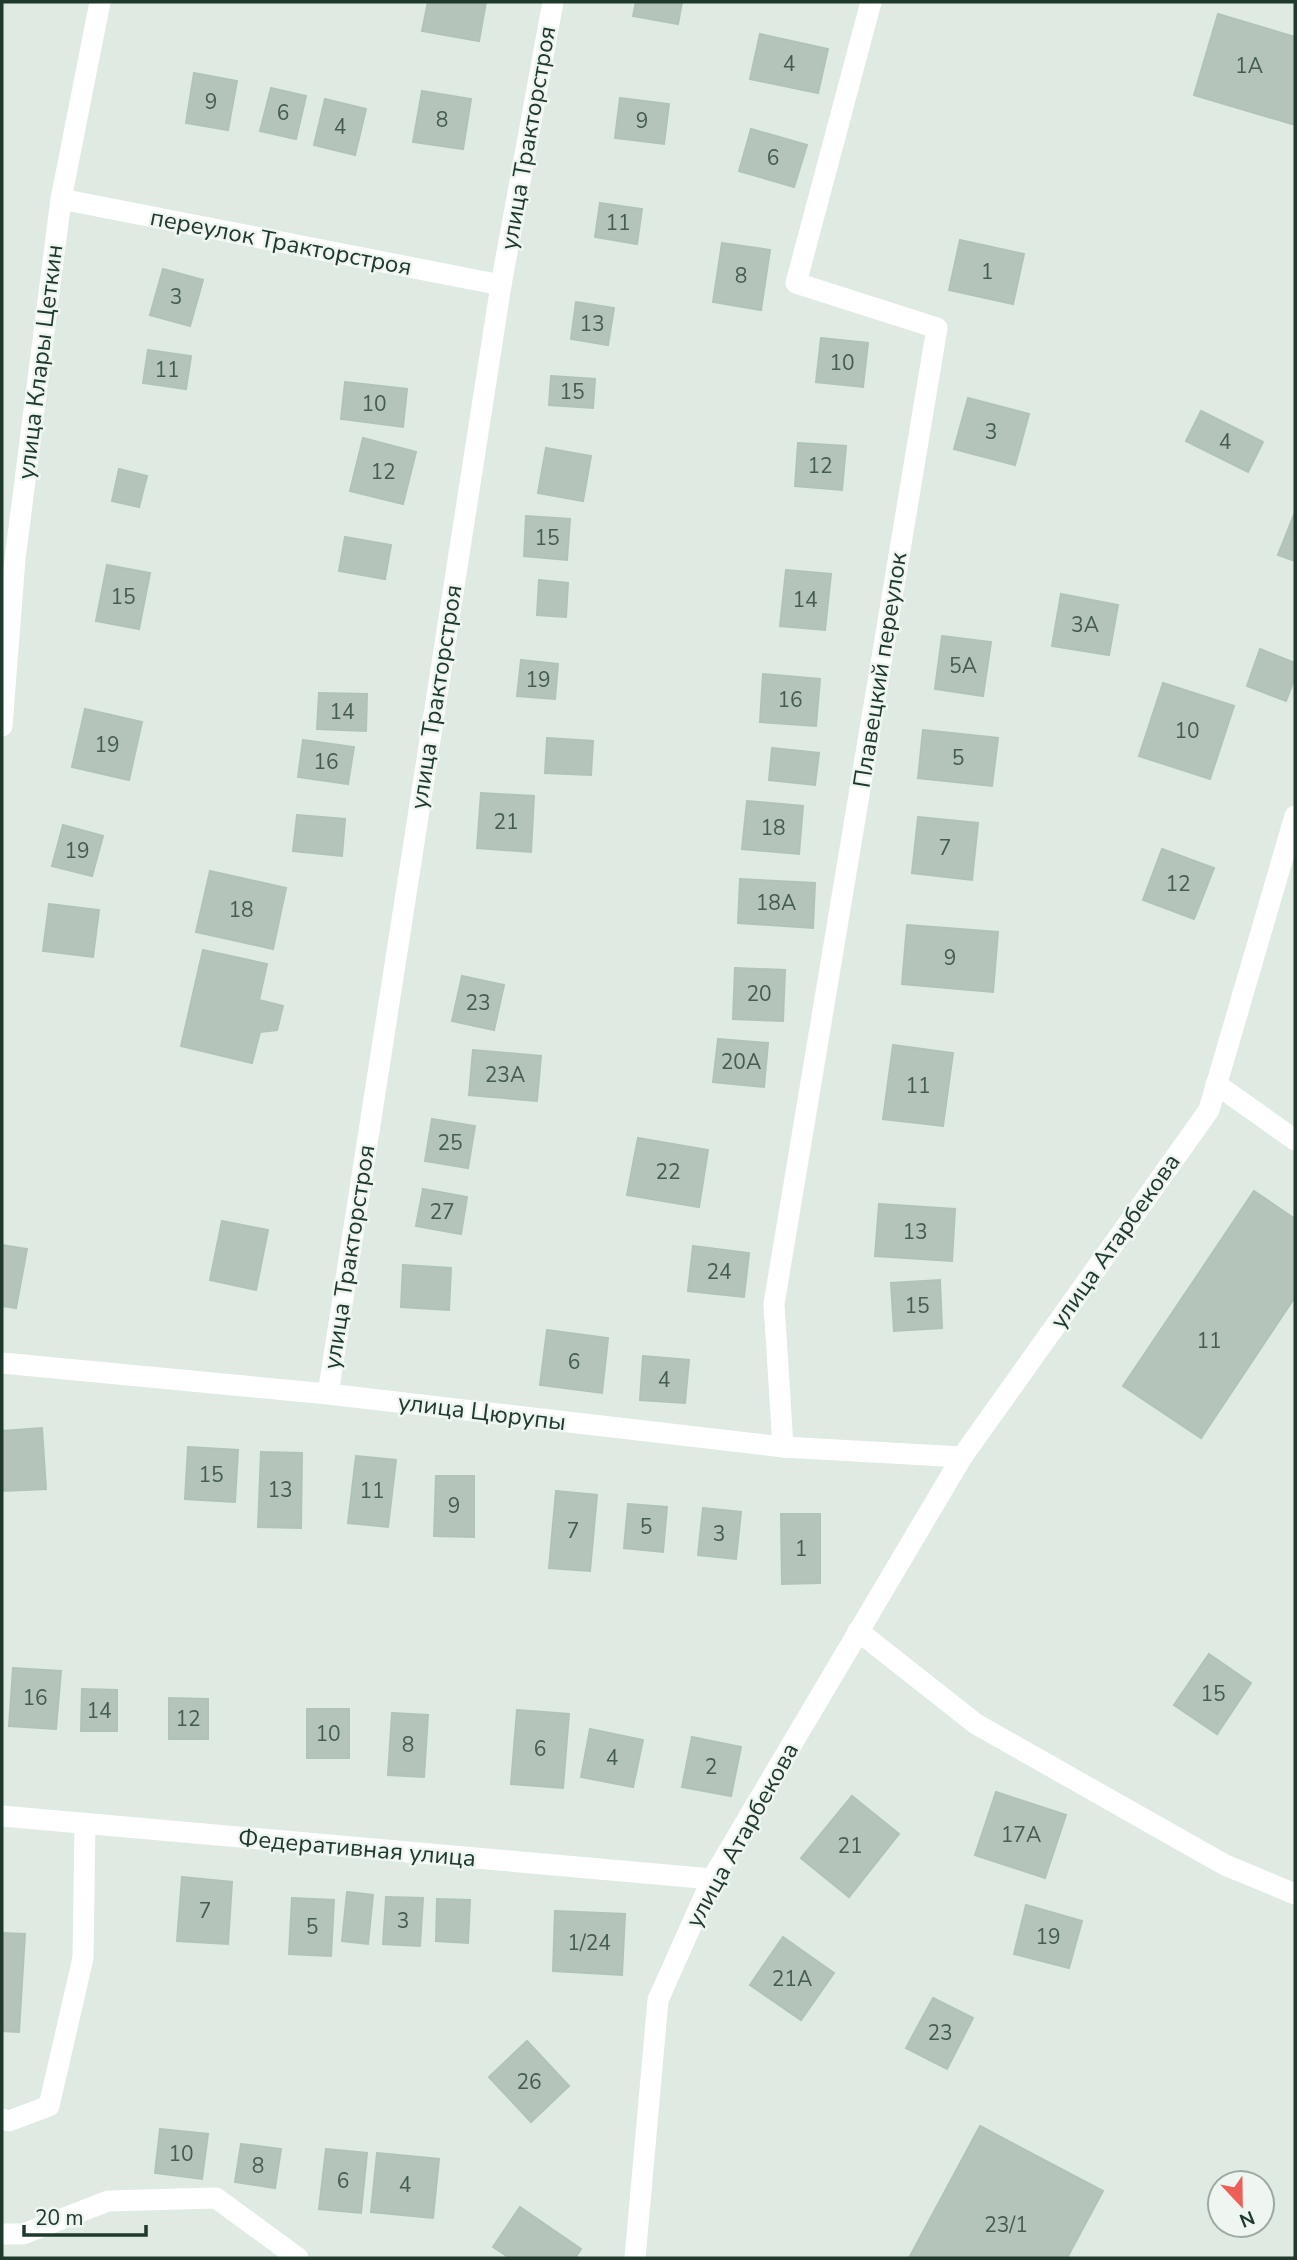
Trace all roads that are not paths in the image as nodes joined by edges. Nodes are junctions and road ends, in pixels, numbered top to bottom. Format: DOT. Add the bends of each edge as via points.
graph roads {
  1 [pos="100,2"];
  2 [pos="553,2"];
  3 [pos="871,2"];
  4 [pos="61,200"];
  5 [pos="501,285"];
  6 [pos="8,558"];
  7 [pos="2,726"];
  8 [pos="1295,816"];
  9 [pos="1216,1083"];
  10 [pos="1295,1140"];
  11 [pos="2,1363"];
  12 [pos="328,1394"];
  13 [pos="783,1447"];
  14 [pos="962,1457"];
  15 [pos="858,1632"];
  16 [pos="2,1816"];
  17 [pos="85,1824"];
  18 [pos="712,1879"];
  19 [pos="1295,1894"];
  20 [pos="2,2119"];
  21 [pos="2,2234"];
  22 [pos="298,2258"];
  23 [pos="635,2258"];
  1 -- 4 [label="street, улица Клары Цеткин"];
  2 -- 5 [label="street, улица Тракторстроя"];
  3 -- 13 [label="street, Плавецкий переулок" via="796,283 937,328 774,1304"];
  4 -- 5 [label="street, переулок Тракторстроя"];
  4 -- 6 [label="street, улица Клары Цеткин"];
  5 -- 12 [label="street, улица Тракторстроя"];
  6 -- 7 [label="street, улица Клары Цеткин"];
  8 -- 9 [label="street, улица Атарбекова"];
  9 -- 10 [label="street"];
  9 -- 14 [label="street, улица Атарбекова" via="1209,1110"];
  11 -- 12 [label="street, улица Цюрупы"];
  12 -- 13 [label="street, улица Цюрупы"];
  13 -- 14 [label="street, улица Цюрупы"];
  14 -- 15 [label="street, улица Атарбекова"];
  15 -- 18 [label="street, улица Атарбекова"];
  15 -- 19 [label="street" via="976,1724 1225,1865"];
  16 -- 17 [label="street, Федеративная улица"];
  17 -- 18 [label="street, Федеративная улица"];
  17 -- 20 [label="street" via="83,1958 49,2106"];
  18 -- 23 [label="street, улица Атарбекова" via="658,2000"];
  21 -- 22 [label="street" via="23,2234 108,2201 216,2198"];
}
